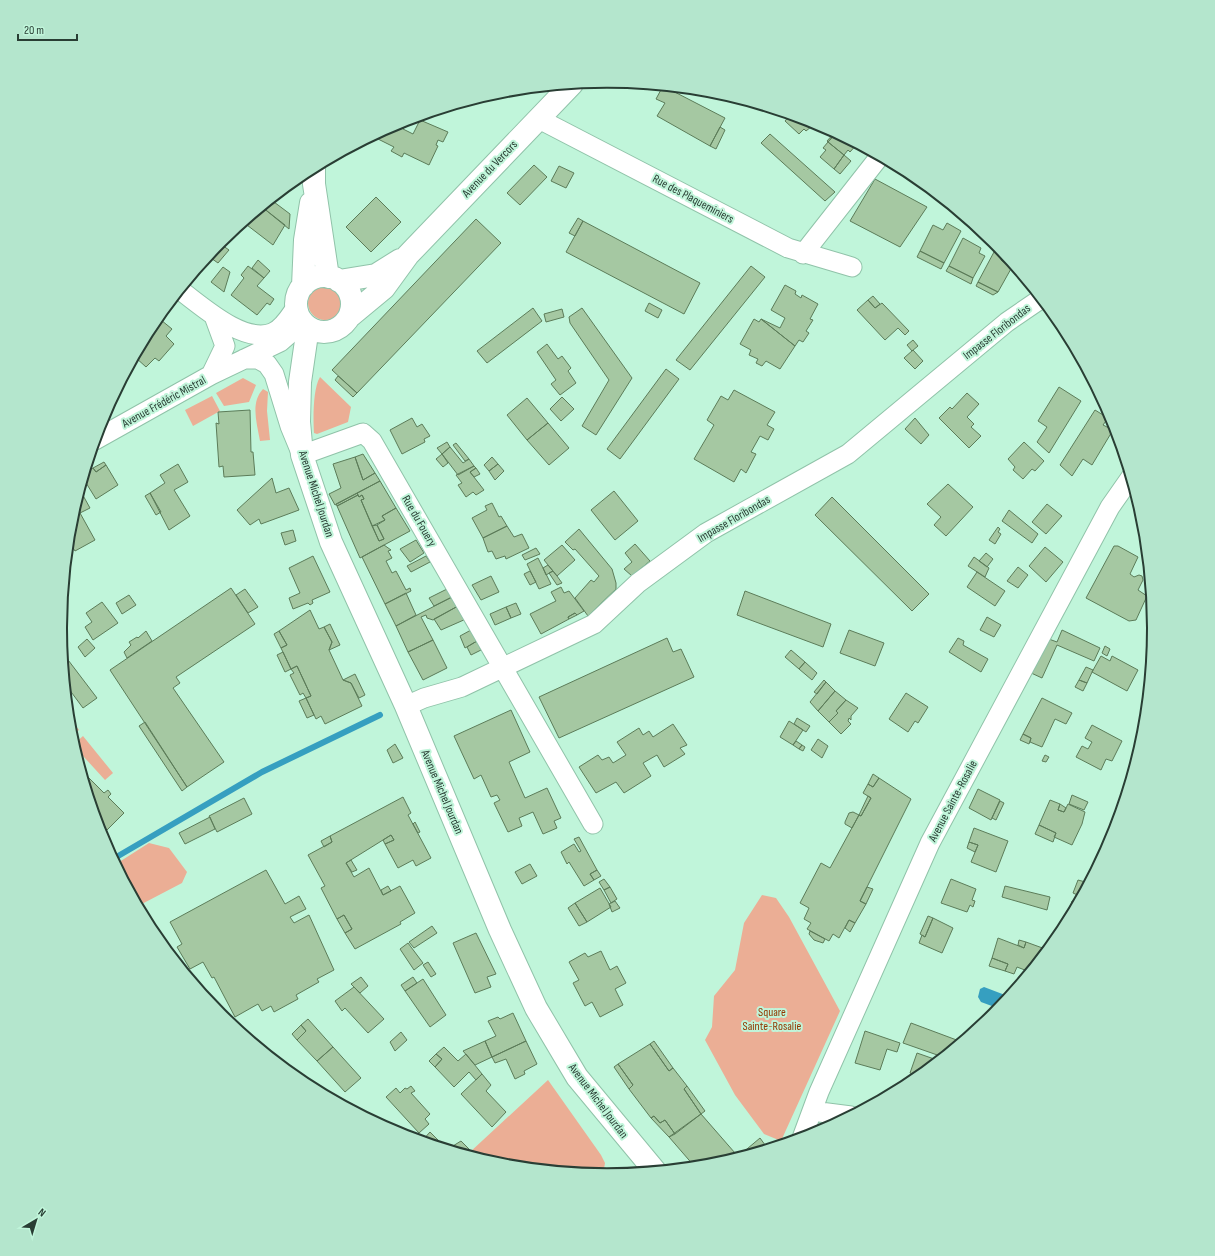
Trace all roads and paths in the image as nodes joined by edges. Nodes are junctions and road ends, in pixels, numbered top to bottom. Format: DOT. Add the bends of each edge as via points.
graph roads {
  1 [pos="567,89"];
  2 [pos="539,119"];
  3 [pos="877,160"];
  4 [pos="314,175"];
  5 [pos="803,254"];
  6 [pos="408,255"];
  7 [pos="852,268"];
  8 [pos="333,279"];
  9 [pos="303,286"];
  10 [pos="184,293"];
  11 [pos="1038,301"];
  12 [pos="214,316"];
  13 [pos="349,317"];
  14 [pos="303,318"];
  15 [pos="330,331"];
  16 [pos="244,359"];
  17 [pos="211,375"];
  18 [pos="300,382"];
  19 [pos="103,436"];
  20 [pos="302,455"];
  21 [pos="1128,481"];
  22 [pos="504,668"];
  23 [pos="406,706"];
  24 [pos="593,824"];
  25 [pos="812,1111"];
  26 [pos="842,1115"];
  27 [pos="805,1131"];
  28 [pos="646,1167"];
  1 -- 2 [label="street, Avenue du Vercors"];
  2 -- 5 [label="street, Rue des Plaqueminiers" via="781,245"];
  2 -- 6 [label="street, Avenue du Vercors"];
  3 -- 5 [label="street"];
  4 -- 8 [label="street"];
  4 -- 9 [label="street" via="305,240"];
  5 -- 7 [label="street, Rue des Plaqueminiers"];
  6 -- 8 [label="street, Avenue du Vercors" via="376,275"];
  6 -- 13 [label="street, Avenue du Vercors" via="384,288"];
  8 -- 9 [label="street" via="319,277"];
  8 -- 13 [label="street" via="350,293 352,305"];
  9 -- 14 [label="street" via="297,299"];
  10 -- 12 [label="street"];
  11 -- 22 [label="street, Impasse Floribondas" via="1007,322 848,454 706,533 638,583 594,624"];
  12 -- 14 [label="street" via="242,331 260,336 273,333 286,322"];
  12 -- 17 [label="street, Avenue Frédéric Mistral" via="225,346"];
  13 -- 15 [label="street" via="338,329"];
  14 -- 15 [label="street" via="315,330"];
  14 -- 16 [label="street, Avenue Frédéric Mistral" via="280,342"];
  14 -- 18 [label="street, Avenue Michel Jourdan"];
  15 -- 18 [label="street, Avenue Michel Jourdan"];
  16 -- 17 [label="street, Avenue Frédéric Mistral"];
  16 -- 20 [label="street" via="258,359 267,364 274,374"];
  17 -- 19 [label="street, Avenue Frédéric Mistral"];
  18 -- 20 [label="street, Avenue Michel Jourdan" via="299,422"];
  20 -- 22 [label="street, Rue du Fouery" via="363,433 372,441"];
  20 -- 23 [label="street, Avenue Michel Jourdan" via="331,542"];
  21 -- 25 [label="street, Avenue Sainte-Rosalie" via="1110,507 930,843"];
  22 -- 23 [label="street, Impasse Floribondas" via="462,687"];
  22 -- 24 [label="street"];
  23 -- 28 [label="street, Avenue Michel Jourdan" via="500,930 536,1008 577,1077"];
  25 -- 26 [label="street"];
  25 -- 27 [label="street, Avenue Sainte-Rosalie"];
}
